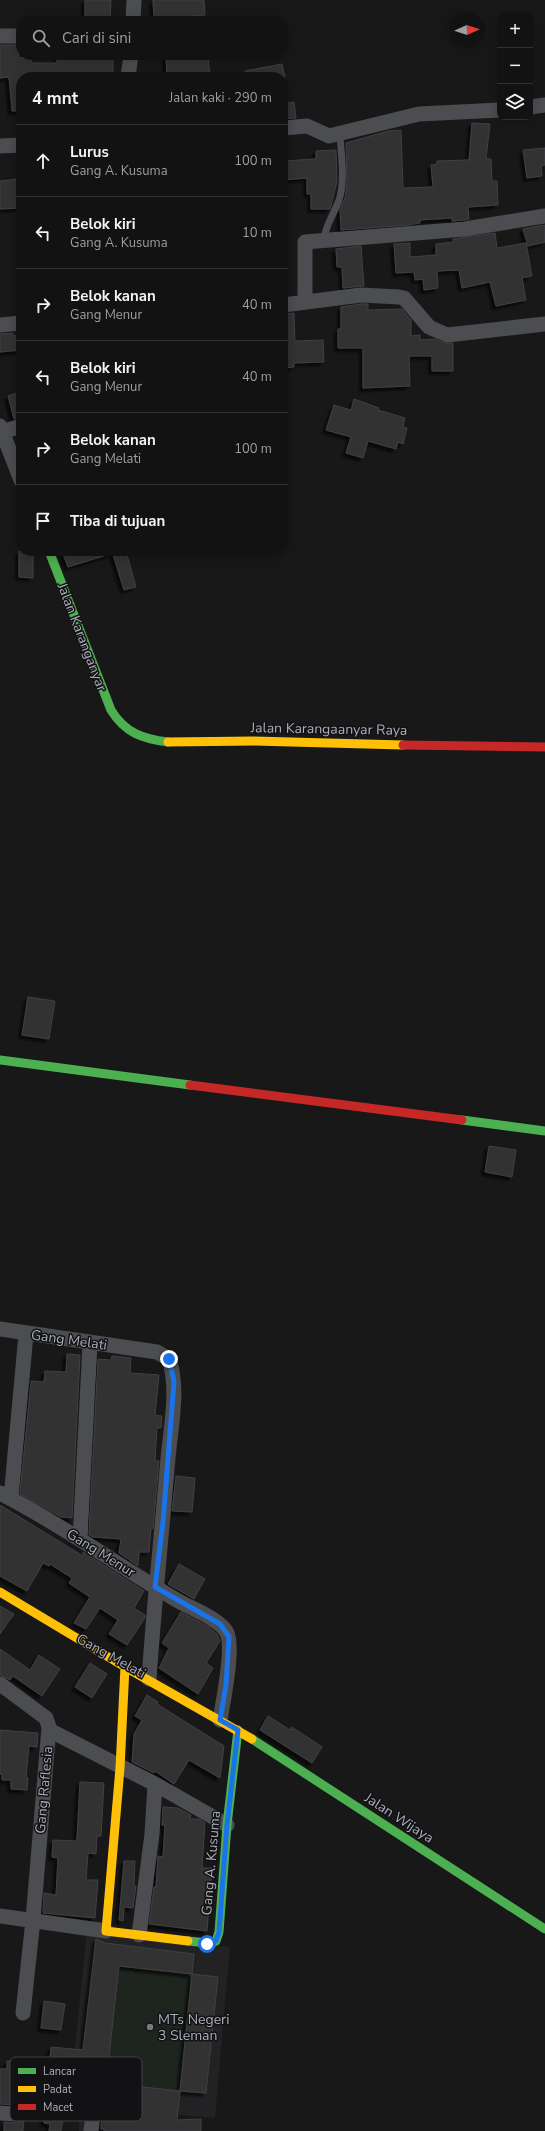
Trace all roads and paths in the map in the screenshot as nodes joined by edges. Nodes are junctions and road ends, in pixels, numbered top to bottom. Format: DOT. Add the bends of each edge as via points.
graph roads {
  1 [pos="134,0"];
  2 [pos="133,16"];
  3 [pos="0,36"];
  4 [pos="16,36"];
  5 [pos="130,60"];
  6 [pos="129,72"];
  7 [pos="545,105"];
  8 [pos="533,107"];
  9 [pos="497,110"];
  10 [pos="288,128"];
  11 [pos="340,134"];
  12 [pos="16,144"];
  13 [pos="0,146"];
  14 [pos="545,216"];
  15 [pos="324,240"];
  16 [pos="306,301"];
  17 [pos="288,304"];
  18 [pos="16,323"];
  19 [pos="545,324"];
  20 [pos="0,325"];
  21 [pos="16,427"];
  22 [pos="1,429"];
  23 [pos="16,467"];
  24 [pos="51,556"];
  25 [pos="117,721"];
  26 [pos="545,747"];
  27 [pos="0,1060"];
  28 [pos="545,1130"];
  29 [pos="0,1330"];
  30 [pos="26,1334"];
  31 [pos="90,1344"];
  32 [pos="6,1495"];
  33 [pos="80,1539"];
  34 [pos="155,1587"];
  35 [pos="0,1592"];
  36 [pos="125,1667"];
  37 [pos="149,1679"];
  38 [pos="0,1684"];
  39 [pos="220,1720"];
  40 [pos="49,1730"];
  41 [pos="238,1730"];
  42 [pos="120,1768"];
  43 [pos="155,1784"];
  44 [pos="227,1825"];
  45 [pos="0,1916"];
  46 [pos="33,1920"];
  47 [pos="545,1929"];
  48 [pos="106,1931"];
  49 [pos="139,1935"];
  50 [pos="23,2013"];
  51 [pos="0,2113"];
  52 [pos="10,2114"];
  53 [pos="92,2121"];
  54 [pos="91,2131"];
  1 -- 2 [label="street"];
  3 -- 4 [label="street"];
  5 -- 6 [label="street"];
  7 -- 8 [label="street"];
  9 -- 11 [label="street" via="419,114"];
  10 -- 11 [label="street" via="307,126 329,136"];
  11 -- 15 [label="lane" via="340,196 324,232"];
  12 -- 13 [label="street"];
  14 -- 15 [label="street" via="465,229"];
  15 -- 16 [label="street" via="305,242"];
  16 -- 17 [label="street"];
  16 -- 19 [label="street" via="361,295 399,296 404,298 429,327 447,336"];
  18 -- 20 [label="street"];
  21 -- 22 [label="street"];
  22 -- 23 [label="street"];
  24 -- 25 [label="street, Jalan Karanganyar" via="108,704"];
  25 -- 26 [label="street, Jalan Karangaanyar Raya" via="142,737 166,741"];
  27 -- 28 [label="street"];
  29 -- 30 [label="street, Gang Melati"];
  30 -- 31 [label="street, Gang Melati"];
  30 -- 32 [label="street"];
  31 -- 33 [label="street"];
  31 -- 34 [label="street, Gang Melati" via="163,1354 169,1359 172,1369 174,1382"];
  32 -- 33 [label="street, Gang Menur"];
  33 -- 34 [label="street, Gang Menur"];
  34 -- 37 [label="street, Gang Melati"];
  34 -- 39 [label="street, Gang Menur" via="220,1624 228,1633 228,1667"];
  35 -- 36 [label="street, Gang Melati"];
  36 -- 37 [label="street, Gang Melati"];
  36 -- 42 [label="street"];
  37 -- 39 [label="street"];
  38 -- 40 [label="street, Gang Raflesia" via="46,1718"];
  39 -- 41 [label="street"];
  40 -- 42 [label="street"];
  40 -- 46 [label="street, Gang Raflesia"];
  41 -- 44 [label="street, Gang A. Kusuma"];
  41 -- 47 [label="street, Jalan Wijaya"];
  42 -- 43 [label="street"];
  42 -- 48 [label="street"];
  43 -- 44 [label="street"];
  43 -- 49 [label="street" via="152,1834"];
  44 -- 49 [label="street, Gang A. Kusuma" via="220,1925 216,1941 207,1944"];
  45 -- 46 [label="street"];
  46 -- 48 [label="street"];
  46 -- 50 [label="street, Gang Raflesia"];
  48 -- 49 [label="street, Gang A. Kusuma"];
  51 -- 52 [label="street"];
  53 -- 54 [label="street"];
}
